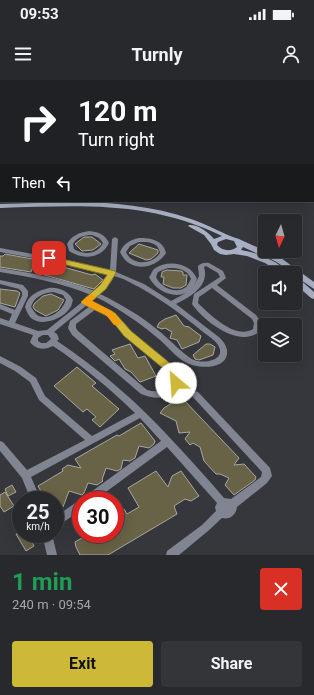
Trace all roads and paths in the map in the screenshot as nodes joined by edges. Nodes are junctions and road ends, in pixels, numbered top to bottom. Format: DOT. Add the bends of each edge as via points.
graph roads {
  1 [pos="0,80"];
  2 [pos="11,80"];
  3 [pos="0,206"];
  4 [pos="0,211"];
  5 [pos="229,237"];
  6 [pos="115,240"];
  7 [pos="105,241"];
  8 [pos="239,242"];
  9 [pos="214,243"];
  10 [pos="126,245"];
  11 [pos="0,250"];
  12 [pos="234,252"];
  13 [pos="153,263"];
  14 [pos="276,266"];
  15 [pos="161,268"];
  16 [pos="0,270"];
  17 [pos="112,273"];
  18 [pos="0,282"];
  19 [pos="213,286"];
  20 [pos="302,286"];
  21 [pos="314,286"];
  22 [pos="95,294"];
  23 [pos="314,296"];
  24 [pos="86,302"];
  25 [pos="170,304"];
  26 [pos="0,306"];
  27 [pos="96,306"];
  28 [pos="16,313"];
  29 [pos="66,315"];
  30 [pos="0,321"];
  31 [pos="11,324"];
  32 [pos="49,332"];
  33 [pos="38,334"];
  34 [pos="53,342"];
  35 [pos="0,359"];
  36 [pos="195,394"];
  37 [pos="141,414"];
  38 [pos="92,440"];
  39 [pos="168,441"];
  40 [pos="0,444"];
  41 [pos="26,475"];
  42 [pos="32,491"];
  43 [pos="99,491"];
  44 [pos="225,507"];
  45 [pos="49,543"];
  46 [pos="52,555"];
  47 [pos="171,555"];
  1 -- 2 [label="main road"];
  3 -- 5 [label="main road" via="84,204 136,207 180,217"];
  4 -- 9 [label="main road" via="63,209 136,213 166,218 190,226 206,234"];
  5 -- 8 [label="main road"];
  5 -- 9 [label="main road" via="218,239"];
  6 -- 7 [label="street"];
  6 -- 10 [label="street"];
  6 -- 17 [label="street"];
  7 -- 7 [label="street" via="105,247 101,251 88,255 76,253 70,246 74,238 85,233 98,234"];
  8 -- 12 [label="main road" via="240,248"];
  8 -- 21 [label="main road" via="278,260"];
  9 -- 12 [label="main road" via="220,251"];
  10 -- 13 [label="street" via="123,252 128,260 141,264"];
  10 -- 13 [label="street" via="142,240 159,244 163,253 161,258"];
  11 -- 17 [label="street" via="49,258"];
  12 -- 14 [label="main road" via="253,255"];
  13 -- 15 [label="street"];
  15 -- 15 [label="street" via="185,268 192,274 194,282 182,291 163,290 153,279"];
  16 -- 22 [label="street" via="44,278"];
  17 -- 22 [label="street"];
  17 -- 25 [label="street"];
  18 -- 28 [label="street" via="24,290 25,296"];
  19 -- 19 [label="street" via="196,296 194,300 197,305 233,334 243,336 255,332 258,323 254,317"];
  19 -- 25 [label="street" via="222,280 222,274 210,265 203,264 200,283 187,295"];
  20 -- 23 [label="main road"];
  22 -- 24 [label="street"];
  22 -- 25 [label="street" via="147,326 190,362 203,366 219,360 223,351 219,342 197,322"];
  24 -- 27 [label="street"];
  24 -- 29 [label="street"];
  26 -- 28 [label="street"];
  27 -- 27 [label="street" via="112,315 128,334 174,371 177,379 174,387 158,395 144,392 75,333 73,323"];
  28 -- 31 [label="street"];
  29 -- 29 [label="street" via="41,318 32,314 28,305 33,297 42,292 60,292 70,301"];
  29 -- 32 [label="street"];
  30 -- 31 [label="street"];
  31 -- 33 [label="street"];
  32 -- 33 [label="street"];
  32 -- 34 [label="street" via="54,336"];
  33 -- 34 [label="street" via="34,340 36,345 43,347"];
  34 -- 37 [label="street" via="98,373"];
  35 -- 38 [label="street" via="33,380 42,398"];
  36 -- 44 [label="street" via="267,471 264,480"];
  37 -- 38 [label="street"];
  37 -- 39 [label="street"];
  38 -- 41 [label="street"];
  39 -- 43 [label="street"];
  39 -- 44 [label="street"];
  40 -- 41 [label="street"];
  41 -- 42 [label="street"];
  44 -- 47 [label="street" via="205,528"];
  45 -- 46 [label="street"];
}
